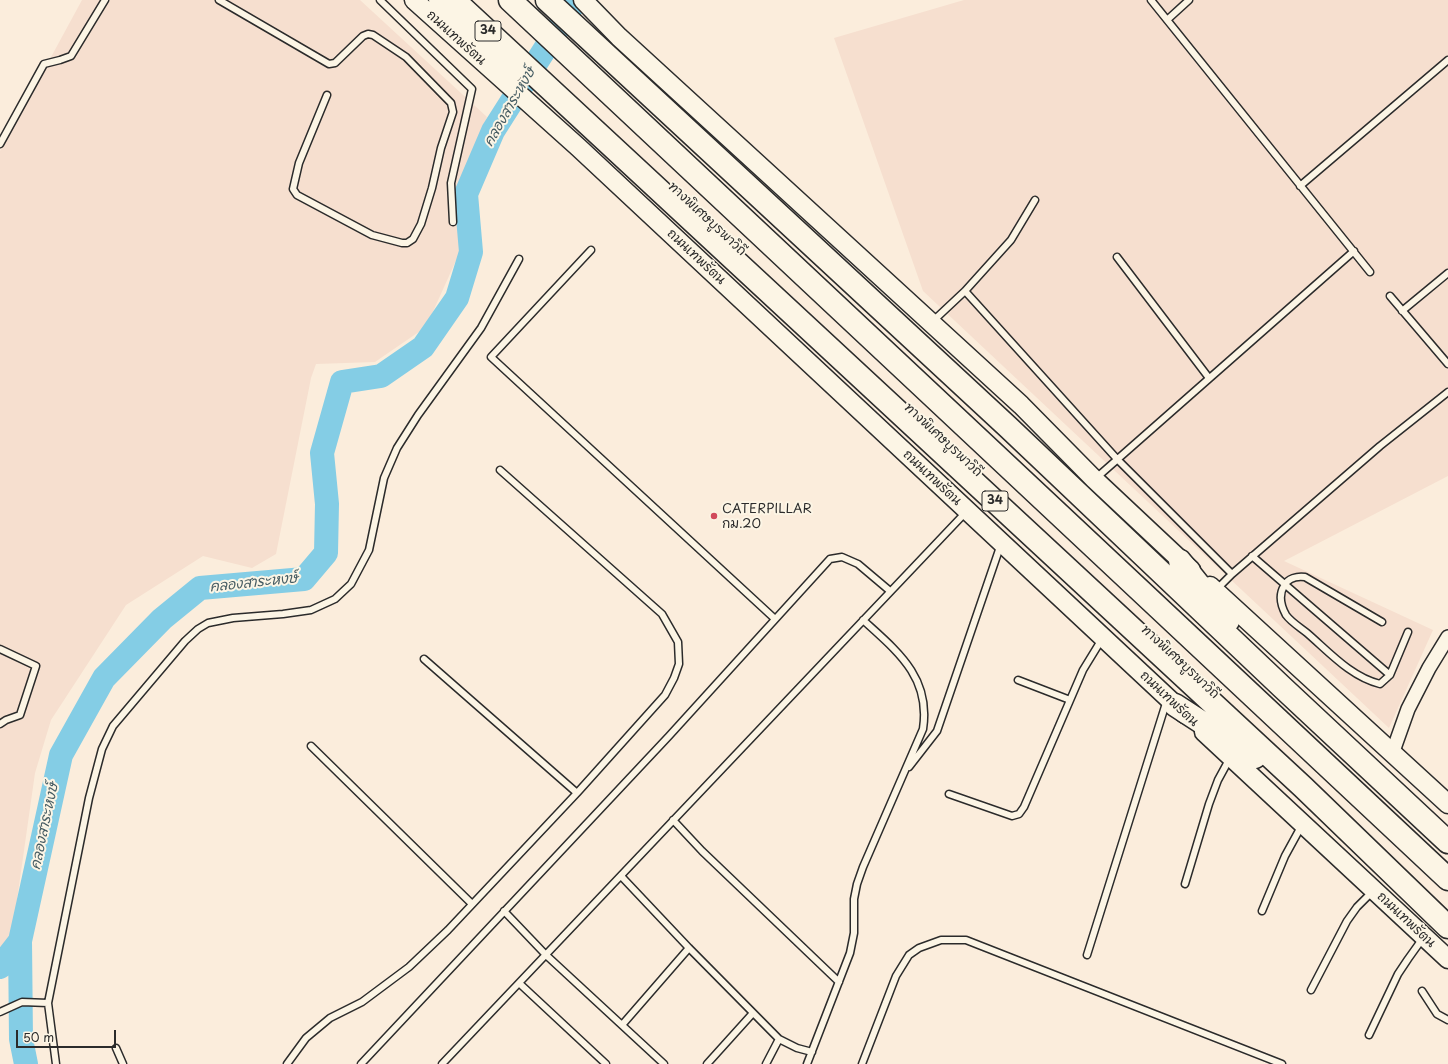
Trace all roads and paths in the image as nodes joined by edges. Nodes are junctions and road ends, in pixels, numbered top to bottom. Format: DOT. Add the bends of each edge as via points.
graph roads {
  1 [pos="105,0"];
  2 [pos="219,0"];
  3 [pos="380,0"];
  4 [pos="414,0"];
  5 [pos="438,0"];
  6 [pos="454,0"];
  7 [pos="474,0"];
  8 [pos="510,0"];
  9 [pos="1151,0"];
  10 [pos="1189,0"];
  11 [pos="549,2"];
  12 [pos="588,4"];
  13 [pos="1167,20"];
  14 [pos="1448,60"];
  15 [pos="514,74"];
  16 [pos="533,91"];
  17 [pos="327,95"];
  18 [pos="0,144"];
  19 [pos="1300,186"];
  20 [pos="1035,200"];
  21 [pos="453,222"];
  22 [pos="591,250"];
  23 [pos="1354,251"];
  24 [pos="1117,257"];
  25 [pos="519,259"];
  26 [pos="1370,272"];
  27 [pos="1448,273"];
  28 [pos="965,291"];
  29 [pos="1390,296"];
  30 [pos="1402,311"];
  31 [pos="931,323"];
  32 [pos="1448,364"];
  33 [pos="1210,378"];
  34 [pos="1448,392"];
  35 [pos="1117,459"];
  36 [pos="500,470"];
  37 [pos="1094,479"];
  38 [pos="967,510"];
  39 [pos="1001,543"];
  40 [pos="1252,556"];
  41 [pos="1180,561"];
  42 [pos="1232,574"];
  43 [pos="1285,584"];
  44 [pos="890,591"];
  45 [pos="1215,592"];
  46 [pos="775,619"];
  47 [pos="863,620"];
  48 [pos="1382,622"];
  49 [pos="1408,632"];
  50 [pos="1448,637"];
  51 [pos="1103,638"];
  52 [pos="0,649"];
  53 [pos="424,659"];
  54 [pos="1390,675"];
  55 [pos="1018,680"];
  56 [pos="1282,687"];
  57 [pos="1070,700"];
  58 [pos="1171,702"];
  59 [pos="0,724"];
  60 [pos="311,746"];
  61 [pos="1392,754"];
  62 [pos="1231,757"];
  63 [pos="903,774"];
  64 [pos="1303,787"];
  65 [pos="577,793"];
  66 [pos="949,794"];
  67 [pos="1448,804"];
  68 [pos="673,820"];
  69 [pos="1303,824"];
  70 [pos="1448,842"];
  71 [pos="620,876"];
  72 [pos="1448,879"];
  73 [pos="1185,884"];
  74 [pos="1374,890"];
  75 [pos="472,904"];
  76 [pos="504,911"];
  77 [pos="1262,911"];
  78 [pos="1448,913"];
  79 [pos="1448,927"];
  80 [pos="1424,937"];
  81 [pos="689,948"];
  82 [pos="546,955"];
  83 [pos="1087,955"];
  84 [pos="1448,959"];
  85 [pos="839,982"];
  86 [pos="519,983"];
  87 [pos="1311,990"];
  88 [pos="1422,991"];
  89 [pos="48,1003"];
  90 [pos="2,1010"];
  91 [pos="753,1013"];
  92 [pos="1448,1020"];
  93 [pos="622,1025"];
  94 [pos="1369,1034"];
  95 [pos="779,1039"];
  96 [pos="116,1048"];
  97 [pos="812,1052"];
  98 [pos="56,1064"];
  99 [pos="123,1064"];
  100 [pos="287,1064"];
  101 [pos="361,1064"];
  102 [pos="442,1064"];
  103 [pos="606,1064"];
  104 [pos="664,1064"];
  105 [pos="707,1064"];
  106 [pos="766,1064"];
  107 [pos="808,1064"];
  108 [pos="862,1064"];
  109 [pos="1282,1064"];
  1 -- 18 [label="lane" via="70,56 44,64"];
  2 -- 17 [label="lane" via="329,64 335,63 363,36 373,35 406,57 450,103 452,112 421,224 413,239 407,243 372,235 297,195 293,189 299,163"];
  3 -- 21 [label="lane" via="472,89 450,183"];
  4 -- 15 [label="main road, ถนนเทพรัตน / 34"];
  5 -- 15 [label="main road"];
  6 -- 15 [label="highway, ถนนเทพรัตน / 34"];
  7 -- 78 [label="highway, ทางพิเศษบูรพาวิถี"];
  8 -- 72 [label="highway, ทางพิเศษบูรพาวิถี"];
  9 -- 13 [label="lane"];
  10 -- 13 [label="lane"];
  11 -- 56 [label="highway" via="1008,427"];
  12 -- 31 [label="main road" via="619,37"];
  13 -- 19 [label="lane"];
  14 -- 19 [label="lane"];
  15 -- 16 [label="highway, ถนนเทพรัตน / 34"];
  16 -- 38 [label="main road, ถนนเทพรัตน / 34" via="578,147"];
  16 -- 64 [label="highway, ถนนเทพรัตน / 34"];
  19 -- 23 [label="lane"];
  20 -- 28 [label="lane" via="1011,240"];
  22 -- 46 [label="lane" via="492,357"];
  23 -- 26 [label="lane"];
  23 -- 33 [label="lane"];
  24 -- 33 [label="lane"];
  25 -- 89 [label="lane" via="481,328 397,448 384,478 369,550 351,584 335,599 311,610 208,623 185,641 113,726 102,749 88,798"];
  27 -- 30 [label="lane"];
  28 -- 31 [label="lane"];
  28 -- 35 [label="lane"];
  29 -- 30 [label="lane"];
  30 -- 32 [label="lane"];
  31 -- 37 [label="main road" via="1021,405"];
  33 -- 35 [label="lane"];
  34 -- 40 [label="lane" via="1380,446"];
  35 -- 37 [label="lane"];
  35 -- 42 [label="lane"];
  36 -- 65 [label="lane" via="662,614 678,642 679,664 665,695"];
  37 -- 41 [label="main road"];
  38 -- 39 [label="main road, ถนนเทพรัตน / 34"];
  38 -- 44 [label="lane"];
  39 -- 51 [label="main road, ถนนเทพรัตน / 34"];
  39 -- 63 [label="lane" via="937,731"];
  40 -- 42 [label="lane"];
  40 -- 43 [label="lane"];
  41 -- 45 [label="main road"];
  41 -- 56 [label="highway"];
  42 -- 45 [label="lane"];
  43 -- 48 [label="lane" via="1292,578 1305,577"];
  43 -- 54 [label="lane"];
  43 -- 54 [label="lane" via="1280,599 1287,616 1345,666 1362,677 1380,684"];
  44 -- 46 [label="lane" via="858,564 842,557 830,559"];
  44 -- 47 [label="lane"];
  45 -- 61 [label="main road"];
  46 -- 76 [label="lane"];
  47 -- 63 [label="lane" via="900,654 920,684 925,716"];
  47 -- 68 [label="lane"];
  49 -- 54 [label="lane"];
  50 -- 61 [label="street" via="1408,709"];
  51 -- 57 [label="lane" via="1083,670"];
  51 -- 58 [label="main road, ถนนเทพรัตน / 34"];
  52 -- 59 [label="lane" via="36,666 20,715"];
  53 -- 65 [label="lane"];
  55 -- 57 [label="lane"];
  56 -- 70 [label="highway"];
  57 -- 66 [label="lane" via="1019,814 1012,816"];
  58 -- 62 [label="main road, ถนนเทพรัตน / 34"];
  58 -- 64 [label="highway"];
  58 -- 83 [label="lane"];
  60 -- 75 [label="lane"];
  61 -- 67 [label="main road"];
  62 -- 69 [label="main road, ถนนเทพรัตน / 34"];
  62 -- 73 [label="lane" via="1218,780 1209,804"];
  63 -- 85 [label="lane" via="857,884 854,899 854,933 850,953"];
  64 -- 79 [label="highway, ถนนเทพรัตน / 34"];
  65 -- 75 [label="lane"];
  68 -- 71 [label="lane"];
  68 -- 85 [label="lane"];
  69 -- 74 [label="main road, ถนนเทพรัตน / 34"];
  69 -- 77 [label="lane" via="1284,856"];
  71 -- 81 [label="lane"];
  71 -- 82 [label="lane"];
  74 -- 80 [label="main road, ถนนเทพรัตน / 34"];
  74 -- 87 [label="lane" via="1357,907 1347,922"];
  75 -- 100 [label="lane" via="409,967 362,1002 330,1018 306,1038"];
  76 -- 82 [label="lane"];
  76 -- 101 [label="lane"];
  80 -- 84 [label="main road, ถนนเทพรัตน / 34"];
  80 -- 94 [label="lane" via="1398,974"];
  81 -- 91 [label="lane"];
  81 -- 93 [label="lane"];
  82 -- 86 [label="lane"];
  82 -- 93 [label="lane"];
  85 -- 97 [label="lane"];
  86 -- 102 [label="lane"];
  86 -- 103 [label="lane"];
  88 -- 92 [label="lane" via="1437,1014"];
  89 -- 90 [label="lane" via="22,1002"];
  89 -- 98 [label="lane"];
  91 -- 95 [label="lane"];
  91 -- 105 [label="lane"];
  93 -- 104 [label="lane"];
  95 -- 97 [label="lane"];
  95 -- 106 [label="lane"];
  96 -- 99 [label="lane"];
  97 -- 107 [label="lane"];
  108 -- 109 [label="lane" via="896,976 909,956 919,948 941,940 966,940"];
}
